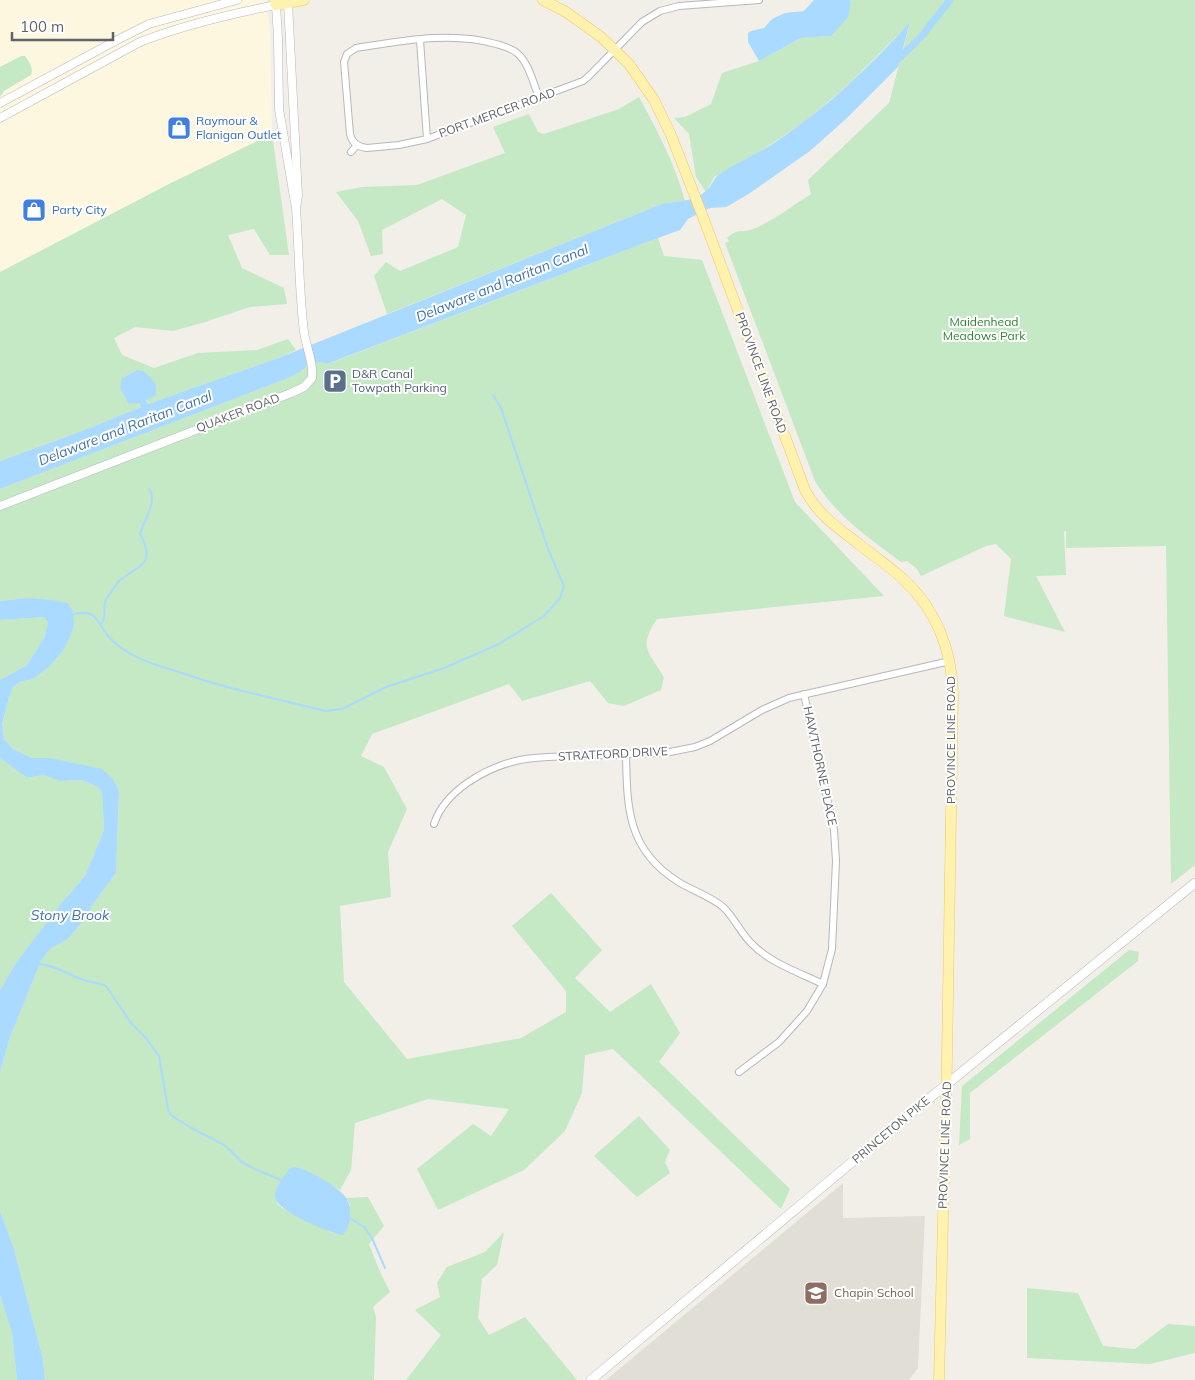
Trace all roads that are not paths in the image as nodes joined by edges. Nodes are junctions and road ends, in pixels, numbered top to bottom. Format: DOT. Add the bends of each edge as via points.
graph roads {
  1 [pos="237,0"];
  2 [pos="304,0"];
  3 [pos="543,0"];
  4 [pos="759,0"];
  5 [pos="288,1"];
  6 [pos="275,2"];
  7 [pos="700,2"];
  8 [pos="420,40"];
  9 [pos="614,49"];
  10 [pos="50,76"];
  11 [pos="54,88"];
  12 [pos="539,97"];
  13 [pos="0,103"];
  14 [pos="0,118"];
  15 [pos="427,139"];
  16 [pos="357,145"];
  17 [pos="351,152"];
  18 [pos="296,208"];
  19 [pos="0,506"];
  20 [pos="950,662"];
  21 [pos="804,694"];
  22 [pos="626,754"];
  23 [pos="434,824"];
  24 [pos="1195,883"];
  25 [pos="823,984"];
  26 [pos="739,1072"];
  27 [pos="946,1084"];
  28 [pos="591,1380"];
  29 [pos="939,1380"];
  1 -- 10 [label="street" via="150,24"];
  2 -- 5 [label="main road"];
  3 -- 9 [label="main road, PROVINCE LINE ROAD" via="583,23"];
  4 -- 7 [label="street, PORT MERCER ROAD"];
  5 -- 6 [label="main road"];
  5 -- 18 [label="street, QUAKER ROAD"];
  6 -- 11 [label="street" via="140,42"];
  6 -- 18 [label="street, QUAKER ROAD" via="279,109"];
  7 -- 9 [label="street, PORT MERCER ROAD" via="660,11 642,22"];
  8 -- 12 [label="street" via="474,39 511,49 522,58"];
  8 -- 15 [label="street"];
  8 -- 16 [label="street" via="345,52 350,134"];
  9 -- 12 [label="street, PORT MERCER ROAD" via="583,81"];
  9 -- 20 [label="main road, PROVINCE LINE ROAD" via="654,100 671,135 805,490 829,522 914,589 940,629"];
  10 -- 11 [label="street"];
  10 -- 13 [label="street"];
  11 -- 14 [label="street"];
  12 -- 15 [label="street, PORT MERCER ROAD"];
  15 -- 16 [label="street, PORT MERCER ROAD" via="399,146 366,148"];
  16 -- 17 [label="street"];
  18 -- 19 [label="street, QUAKER ROAD" via="302,307 312,367 309,383 291,393"];
  20 -- 21 [label="street, STRATFORD DRIVE"];
  20 -- 27 [label="main road, PROVINCE LINE ROAD" via="953,694"];
  21 -- 22 [label="street, STRATFORD DRIVE" via="774,704 723,734 695,746 665,753"];
  21 -- 25 [label="street, HAWTHORNE PLACE" via="830,809 835,848 834,935"];
  22 -- 23 [label="street, STRATFORD DRIVE" via="534,758 504,765 462,788 440,810"];
  22 -- 25 [label="street" via="630,816 640,842 656,864 677,881 724,909 750,942 769,958"];
  24 -- 27 [label="main road, PRINCETON PIKE"];
  25 -- 26 [label="street, HAWTHORNE PLACE" via="799,1022 779,1042"];
  27 -- 28 [label="main road, PRINCETON PIKE"];
  27 -- 29 [label="main road, PROVINCE LINE ROAD"];
}
